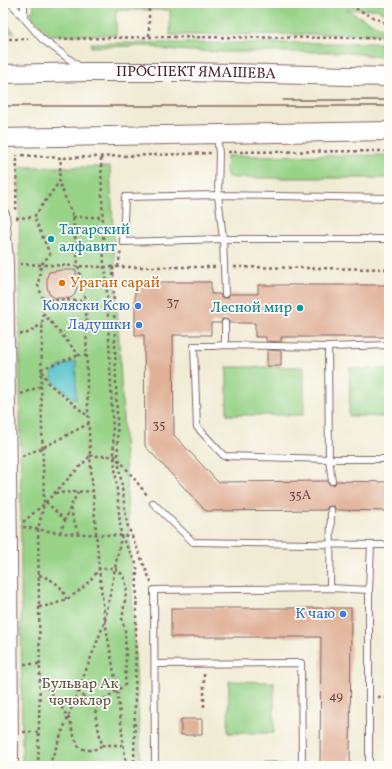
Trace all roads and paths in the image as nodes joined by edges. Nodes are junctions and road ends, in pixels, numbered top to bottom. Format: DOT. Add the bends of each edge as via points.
graph roads {
  1 [pos="11,3"];
  2 [pos="24,3"];
  3 [pos="149,3"];
  4 [pos="345,3"];
  5 [pos="24,18"];
  6 [pos="389,25"];
  7 [pos="149,37"];
  8 [pos="389,38"];
  9 [pos="3,39"];
  10 [pos="42,39"];
  11 [pos="86,72"];
  12 [pos="3,74"];
  13 [pos="389,77"];
  14 [pos="389,131"];
  15 [pos="217,134"];
  16 [pos="3,138"];
  17 [pos="389,151"];
  18 [pos="218,152"];
  19 [pos="10,155"];
  20 [pos="61,158"];
  21 [pos="101,158"];
  22 [pos="59,182"];
  23 [pos="218,195"];
  24 [pos="389,198"];
  25 [pos="3,214"];
  26 [pos="34,217"];
  27 [pos="73,217"];
  28 [pos="103,217"];
  29 [pos="16,218"];
  30 [pos="223,239"];
  31 [pos="389,239"];
  32 [pos="4,241"];
  33 [pos="123,242"];
  34 [pos="7,262"];
  35 [pos="41,264"];
  36 [pos="78,266"];
  37 [pos="223,267"];
  38 [pos="104,268"];
  39 [pos="113,268"];
  40 [pos="118,268"];
  41 [pos="389,269"];
  42 [pos="225,294"];
  43 [pos="43,299"];
  44 [pos="86,302"];
  45 [pos="43,313"];
  46 [pos="225,323"];
  47 [pos="42,324"];
  48 [pos="8,334"];
  49 [pos="225,345"];
  50 [pos="389,345"];
  51 [pos="328,347"];
  52 [pos="79,355"];
  53 [pos="88,356"];
  54 [pos="41,369"];
  55 [pos="41,386"];
  56 [pos="9,400"];
  57 [pos="90,418"];
  58 [pos="90,423"];
  59 [pos="42,448"];
  60 [pos="90,456"];
  61 [pos="114,456"];
  62 [pos="118,458"];
  63 [pos="329,459"];
  64 [pos="389,459"];
  65 [pos="10,461"];
  66 [pos="332,481"];
  67 [pos="93,491"];
  68 [pos="78,492"];
  69 [pos="54,493"];
  70 [pos="7,495"];
  71 [pos="45,503"];
  72 [pos="153,503"];
  73 [pos="70,508"];
  74 [pos="331,510"];
  75 [pos="65,520"];
  76 [pos="38,529"];
  77 [pos="60,533"];
  78 [pos="78,533"];
  79 [pos="96,535"];
  80 [pos="121,536"];
  81 [pos="132,536"];
  82 [pos="331,543"];
  83 [pos="371,545"];
  84 [pos="389,545"];
  85 [pos="115,568"];
  86 [pos="99,569"];
  87 [pos="39,575"];
  88 [pos="330,588"];
  89 [pos="154,590"];
  90 [pos="370,590"];
  91 [pos="66,599"];
  92 [pos="39,607"];
  93 [pos="105,621"];
  94 [pos="204,663"];
  95 [pos="154,664"];
  96 [pos="40,677"];
  97 [pos="117,690"];
  98 [pos="78,691"];
  99 [pos="97,704"];
  100 [pos="204,709"];
  101 [pos="67,716"];
  102 [pos="102,745"];
  103 [pos="122,745"];
  104 [pos="12,766"];
  105 [pos="38,766"];
  106 [pos="49,766"];
  107 [pos="126,766"];
  108 [pos="134,766"];
  109 [pos="155,766"];
  110 [pos="251,766"];
  111 [pos="369,766"];
  1 -- 5 [label="lane"];
  2 -- 5 [label="lane"];
  3 -- 7 [label="path"];
  4 -- 6 [label="path"];
  5 -- 10 [label="lane"];
  7 -- 8 [label="path"];
  7 -- 10 [label="path"];
  9 -- 10 [label="path"];
  10 -- 11 [label="lane"];
  11 -- 12 [label="main road, ПРОСПЕКТ ЯМАШЕВА"];
  11 -- 13 [label="main road, ПРОСПЕКТ ЯМАШЕВА"];
  14 -- 15 [label="main road"];
  15 -- 16 [label="main road"];
  15 -- 18 [label="lane"];
  17 -- 18 [label="path"];
  18 -- 21 [label="path"];
  18 -- 23 [label="lane"];
  19 -- 20 [label="path"];
  20 -- 21 [label="path"];
  20 -- 22 [label="path"];
  21 -- 28 [label="path"];
  22 -- 26 [label="path"];
  22 -- 27 [label="path"];
  23 -- 24 [label="lane"];
  23 -- 30 [label="lane"];
  23 -- 33 [label="lane" via="125,197"];
  25 -- 32 [label="street"];
  26 -- 29 [label="path"];
  26 -- 35 [label="path" via="50,254"];
  27 -- 28 [label="path"];
  27 -- 36 [label="path"];
  28 -- 38 [label="path"];
  30 -- 31 [label="lane"];
  30 -- 33 [label="lane"];
  30 -- 37 [label="lane"];
  32 -- 34 [label="street"];
  33 -- 40 [label="path"];
  34 -- 35 [label="path"];
  34 -- 48 [label="street"];
  35 -- 36 [label="path"];
  35 -- 43 [label="path" via="38,285"];
  36 -- 38 [label="path"];
  36 -- 44 [label="path"];
  37 -- 40 [label="path"];
  37 -- 41 [label="path"];
  37 -- 42 [label="lane"];
  38 -- 39 [label="path"];
  38 -- 61 [label="path"];
  39 -- 40 [label="path"];
  39 -- 62 [label="path"];
  43 -- 44 [label="path"];
  43 -- 45 [label="path"];
  44 -- 53 [label="path"];
  45 -- 47 [label="path"];
  45 -- 52 [label="path"];
  46 -- 49 [label="lane"];
  47 -- 48 [label="path" via="26,334"];
  47 -- 54 [label="path"];
  48 -- 56 [label="street"];
  49 -- 51 [label="lane"];
  49 -- 63 [label="lane" via="194,346 197,427 224,456"];
  50 -- 51 [label="lane"];
  51 -- 63 [label="lane"];
  52 -- 53 [label="path"];
  52 -- 54 [label="path"];
  53 -- 57 [label="path"];
  54 -- 55 [label="path"];
  54 -- 57 [label="path" via="48,383"];
  55 -- 56 [label="path"];
  55 -- 59 [label="path"];
  56 -- 65 [label="street"];
  57 -- 58 [label="path"];
  58 -- 59 [label="path"];
  58 -- 60 [label="path"];
  59 -- 65 [label="path"];
  59 -- 71 [label="path"];
  60 -- 61 [label="path"];
  60 -- 67 [label="path"];
  60 -- 69 [label="path"];
  61 -- 62 [label="path"];
  61 -- 80 [label="path"];
  62 -- 72 [label="path"];
  62 -- 81 [label="path" via="127,524"];
  63 -- 64 [label="lane"];
  63 -- 66 [label="lane"];
  65 -- 70 [label="street"];
  67 -- 68 [label="path"];
  67 -- 79 [label="path"];
  68 -- 69 [label="path"];
  68 -- 73 [label="path"];
  69 -- 71 [label="path"];
  70 -- 104 [label="street"];
  71 -- 75 [label="path"];
  71 -- 76 [label="path"];
  71 -- 76 [label="path" via="19,527"];
  72 -- 82 [label="lane" via="193,542"];
  73 -- 75 [label="path"];
  73 -- 78 [label="path"];
  74 -- 82 [label="lane"];
  75 -- 77 [label="path"];
  76 -- 77 [label="path"];
  76 -- 87 [label="path"];
  77 -- 78 [label="path"];
  78 -- 79 [label="path"];
  79 -- 80 [label="path"];
  79 -- 86 [label="path"];
  80 -- 81 [label="path"];
  80 -- 85 [label="path"];
  80 -- 108 [label="path" via="137,565"];
  81 -- 89 [label="path"];
  82 -- 83 [label="lane"];
  82 -- 88 [label="lane"];
  83 -- 84 [label="lane"];
  83 -- 90 [label="lane"];
  85 -- 86 [label="path"];
  85 -- 93 [label="path"];
  85 -- 97 [label="path" via="123,575 127,587 122,620 125,629 126,679 125,685"];
  86 -- 91 [label="path" via="78,593"];
  86 -- 93 [label="path"];
  87 -- 91 [label="path" via="56,583 64,592"];
  87 -- 92 [label="path"];
  88 -- 89 [label="lane"];
  88 -- 90 [label="lane"];
  89 -- 95 [label="lane"];
  90 -- 111 [label="lane"];
  91 -- 92 [label="path" via="52,606"];
  92 -- 96 [label="path"];
  93 -- 97 [label="path"];
  93 -- 98 [label="path"];
  94 -- 95 [label="lane"];
  94 -- 100 [label="path"];
  94 -- 110 [label="lane" via="301,663 302,766"];
  95 -- 109 [label="lane"];
  96 -- 101 [label="path"];
  96 -- 105 [label="path"];
  97 -- 99 [label="path"];
  97 -- 103 [label="path"];
  98 -- 99 [label="path"];
  98 -- 101 [label="path"];
  99 -- 102 [label="path" via="95,714"];
  101 -- 102 [label="path" via="79,748 94,750"];
  101 -- 106 [label="path"];
  102 -- 103 [label="path"];
  103 -- 107 [label="path"];
}
